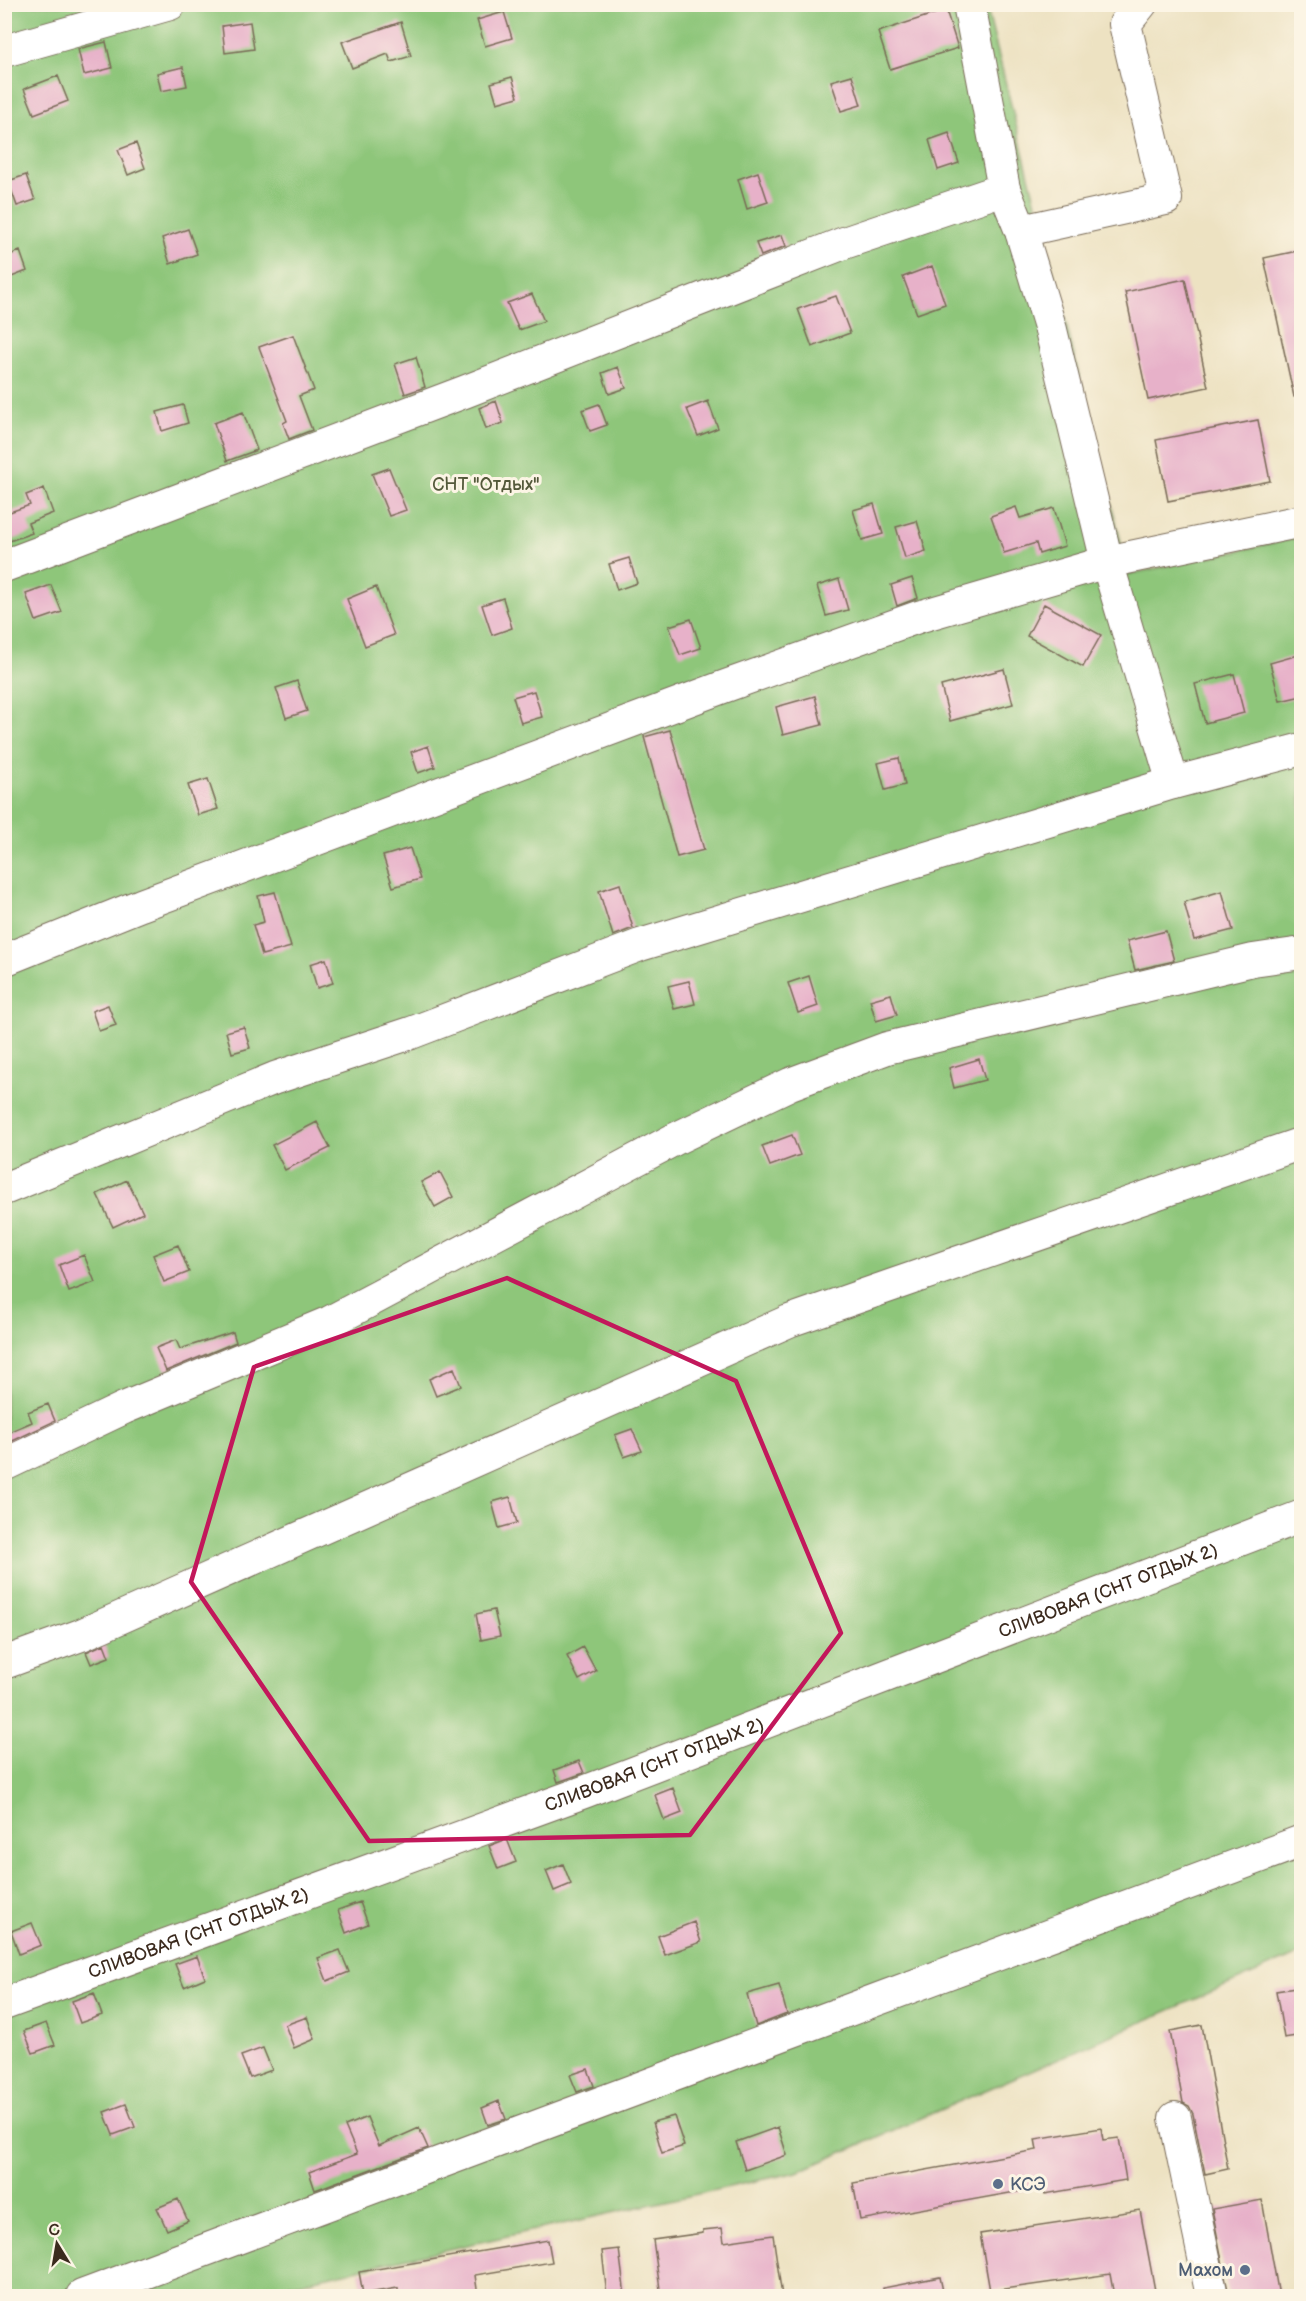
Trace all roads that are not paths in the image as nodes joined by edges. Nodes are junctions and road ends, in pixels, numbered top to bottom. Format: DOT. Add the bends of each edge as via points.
graph roads {
  1 [pos="170,4"];
  2 [pos="969,4"];
  3 [pos="1142,4"];
  4 [pos="4,51"];
  5 [pos="1004,189"];
  6 [pos="1021,231"];
  7 [pos="1302,521"];
  8 [pos="1107,562"];
  9 [pos="4,566"];
  10 [pos="1302,749"];
  11 [pos="1173,783"];
  12 [pos="1302,953"];
  13 [pos="4,960"];
  14 [pos="1302,1143"];
  15 [pos="4,1189"];
  16 [pos="4,1465"];
  17 [pos="1302,1516"];
  18 [pos="4,1663"];
  19 [pos="1302,1841"];
  20 [pos="4,2004"];
  21 [pos="1174,2118"];
  22 [pos="82,2296"];
  23 [pos="1212,2296"];
  1 -- 4 [label="lane"];
  2 -- 5 [label="lane"];
  3 -- 6 [label="lane" via="1125,24 1166,199"];
  5 -- 6 [label="lane"];
  5 -- 9 [label="lane" via="843,243"];
  6 -- 8 [label="lane" via="1051,330"];
  7 -- 8 [label="lane"];
  8 -- 11 [label="lane"];
  8 -- 13 [label="lane" via="918,617 723,687"];
  10 -- 11 [label="lane"];
  11 -- 15 [label="lane" via="640,945 411,1033 275,1078"];
  12 -- 16 [label="lane" via="1253,960 887,1048 790,1084 677,1138 330,1322 124,1408"];
  14 -- 18 [label="lane" via="789,1321 81,1635"];
  17 -- 20 [label="lane, СЛИВОВАЯ (СНТ ОТДЫХ 2)" via="584,1792"];
  19 -- 22 [label="lane"];
  21 -- 23 [label="lane"];
}
